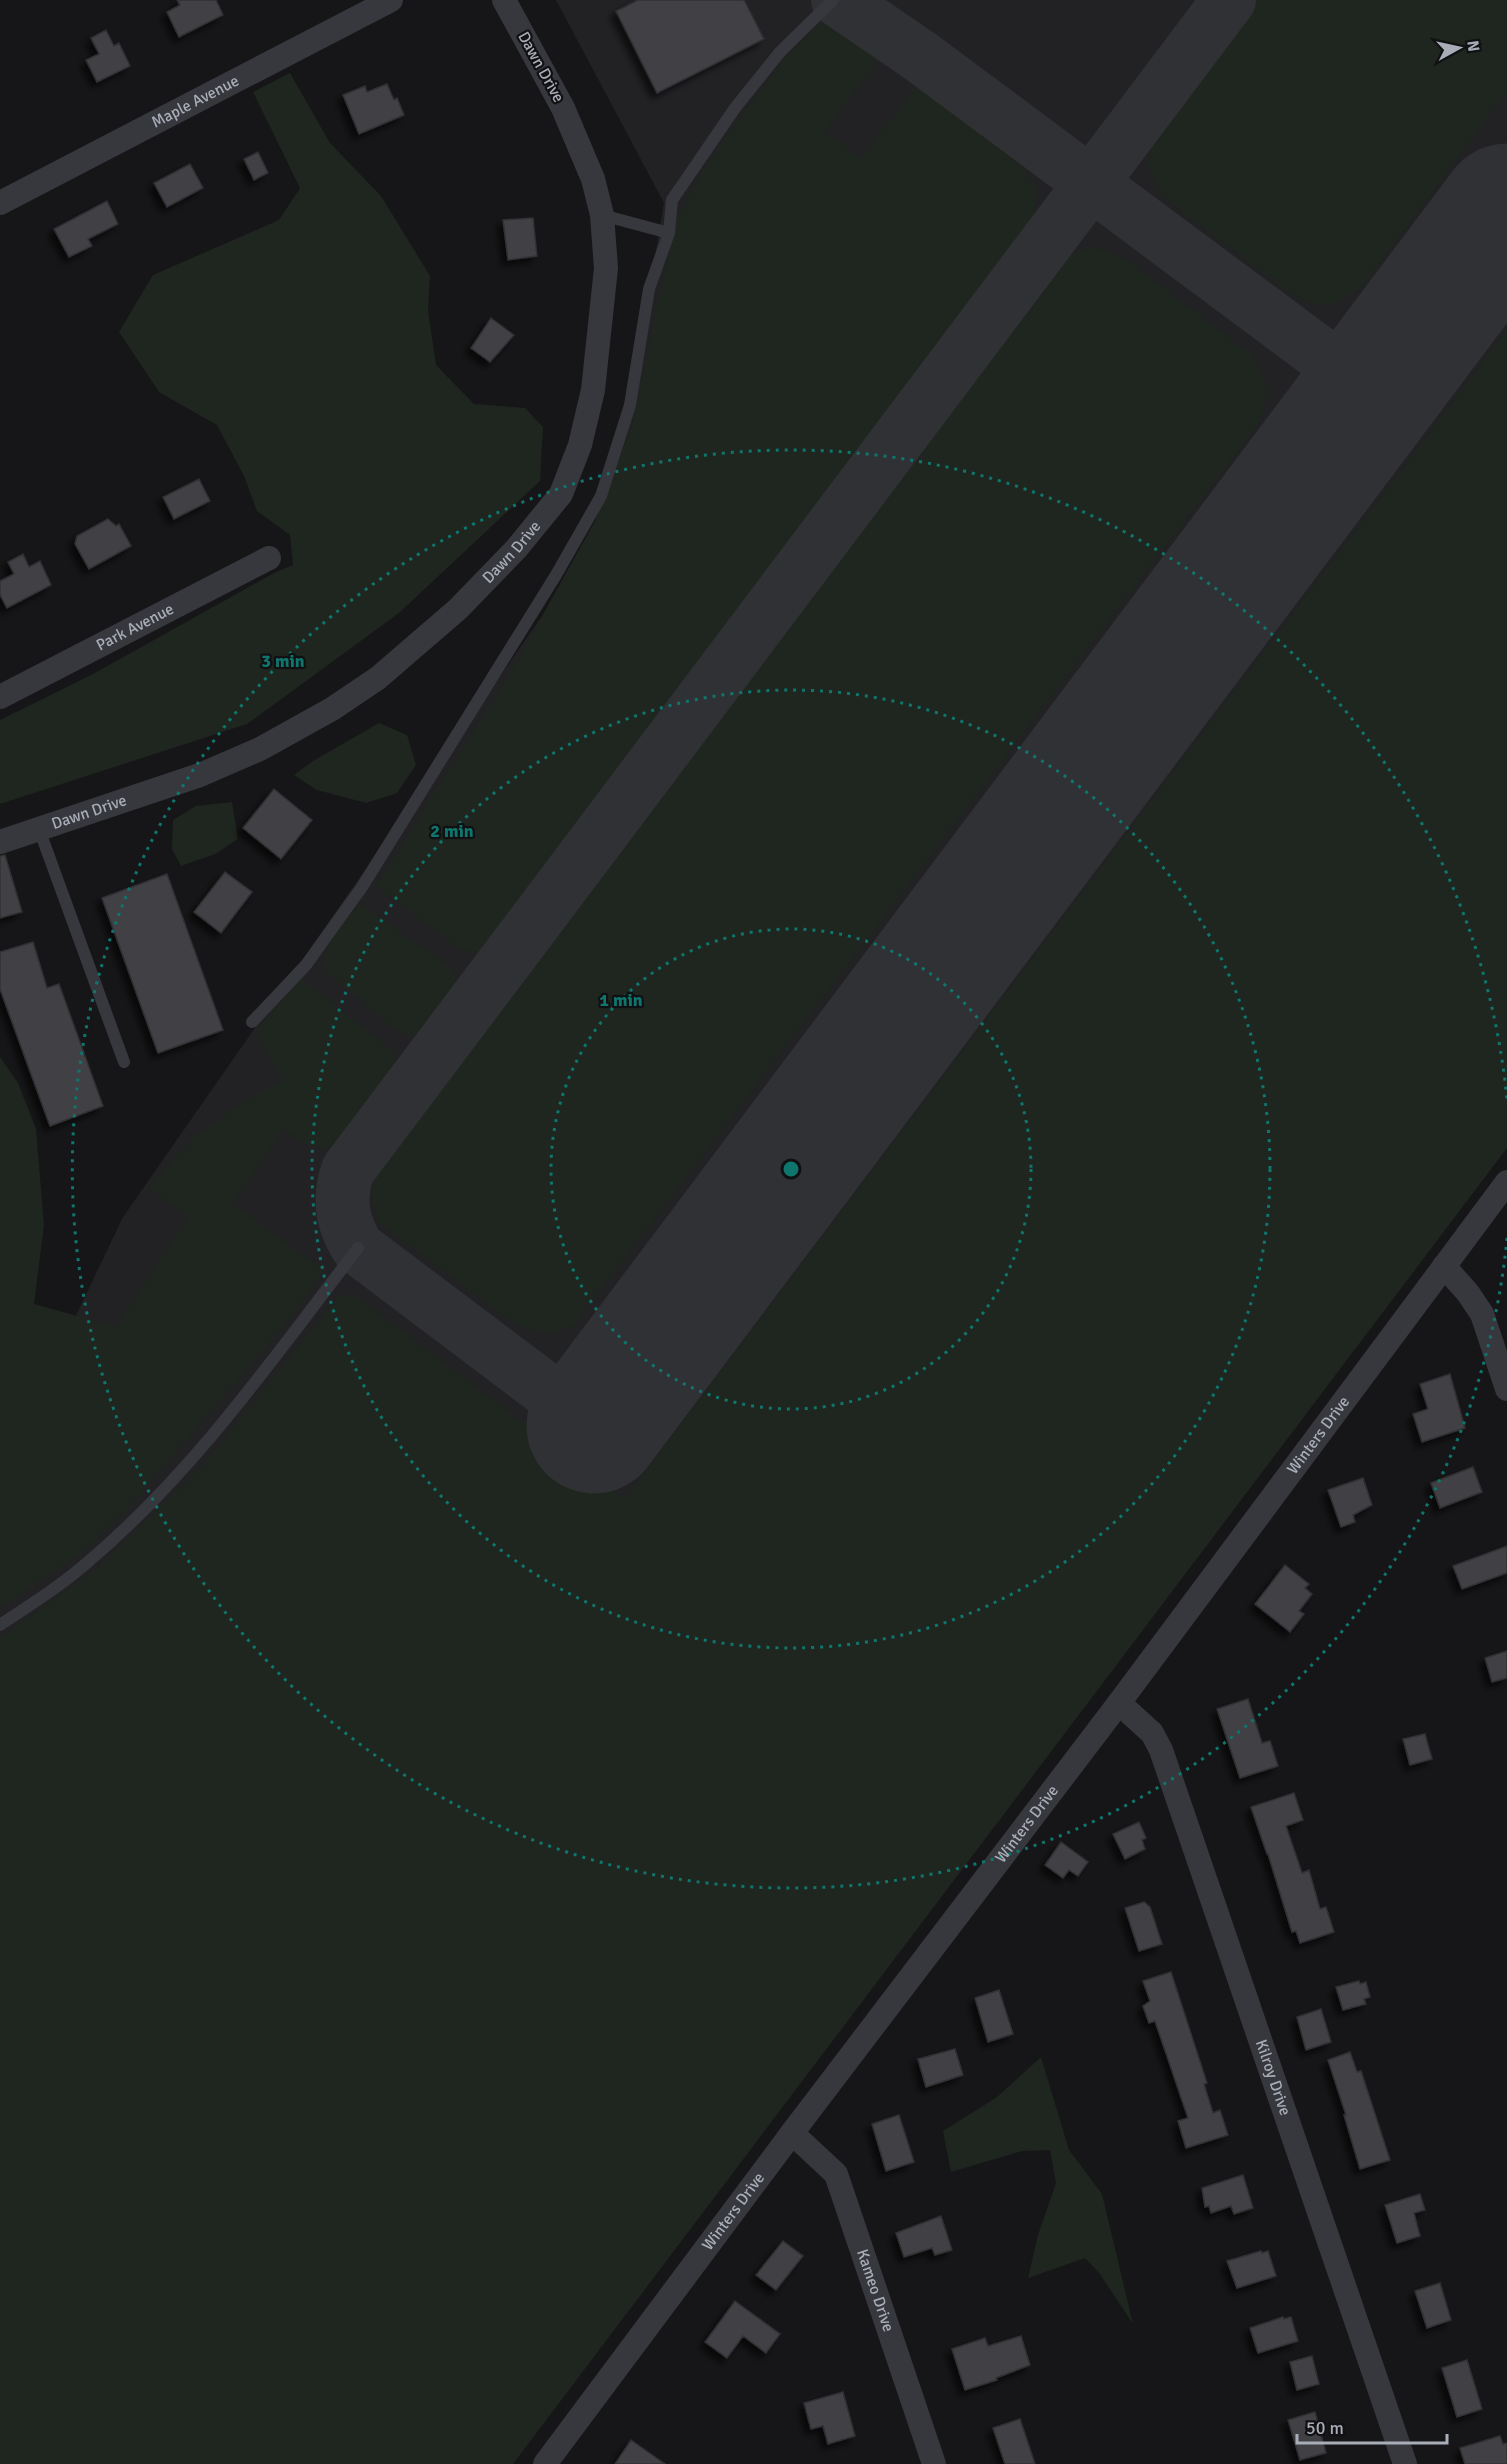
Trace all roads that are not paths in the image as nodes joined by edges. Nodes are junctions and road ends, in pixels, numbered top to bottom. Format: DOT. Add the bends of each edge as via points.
graph roads {
  1 [pos="391,0"];
  2 [pos="504,0"];
  3 [pos="833,0"];
  4 [pos="0,203"];
  5 [pos="603,215"];
  6 [pos="669,233"];
  7 [pos="268,558"];
  8 [pos="0,697"];
  9 [pos="39,829"];
  10 [pos="0,842"];
  11 [pos="252,1022"];
  12 [pos="124,1062"];
  13 [pos="1507,1182"];
  14 [pos="358,1248"];
  15 [pos="1444,1266"];
  16 [pos="1507,1389"];
  17 [pos="0,1625"];
  18 [pos="1119,1703"];
  19 [pos="792,2133"];
  20 [pos="545,2464"];
  21 [pos="934,2464"];
  22 [pos="1405,2464"];
  1 -- 4 [label="street, Maple Avenue"];
  2 -- 5 [label="street, Dawn Drive" via="563,108 593,179"];
  3 -- 6 [label="lane" via="780,52 735,108 672,200"];
  5 -- 6 [label="lane"];
  5 -- 9 [label="street, Dawn Drive" via="606,268 601,334 580,445 561,494 517,548 458,609 400,660 332,709 260,749 200,776"];
  6 -- 11 [label="lane" via="649,289 630,405 601,496 550,585 362,886 306,964"];
  7 -- 8 [label="street, Park Avenue"];
  9 -- 10 [label="street, Dawn Drive"];
  9 -- 12 [label="lane"];
  13 -- 15 [label="street, Winters Drive"];
  14 -- 17 [label="lane" via="221,1425 165,1488 88,1562"];
  15 -- 16 [label="street" via="1482,1314"];
  15 -- 18 [label="street, Winters Drive"];
  18 -- 19 [label="street, Winters Drive"];
  18 -- 22 [label="street, Kilroy Drive" via="1152,1733 1161,1750"];
  19 -- 20 [label="street, Winters Drive"];
  19 -- 21 [label="street, Kameo Drive" via="837,2174"];
}
